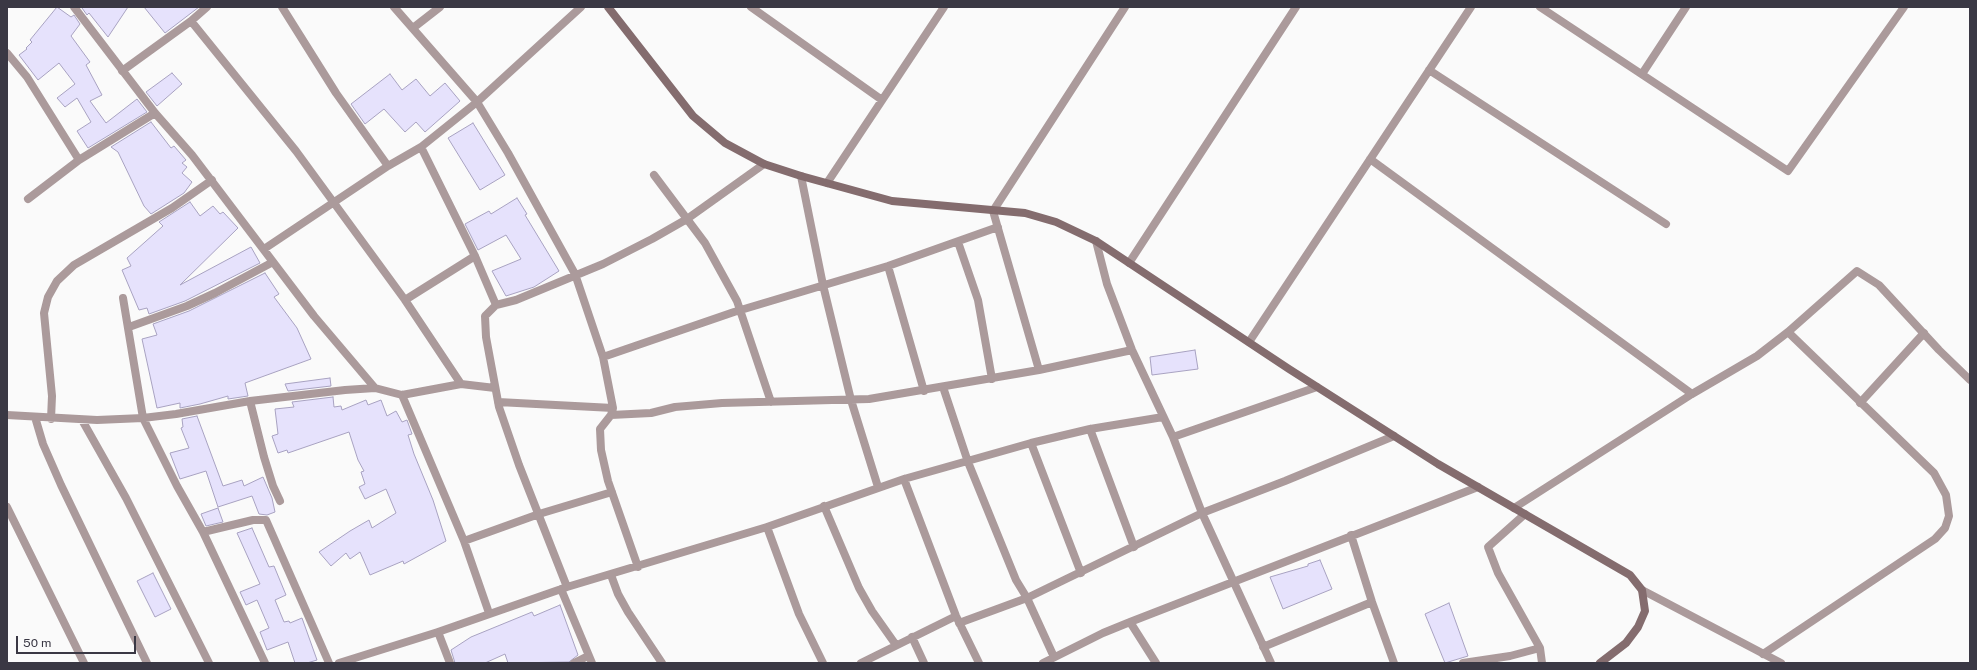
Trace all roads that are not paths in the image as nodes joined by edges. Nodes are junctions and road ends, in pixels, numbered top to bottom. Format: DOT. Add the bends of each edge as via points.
graph roads {
  1 [pos="74,7"];
  2 [pos="282,7"];
  3 [pos="394,7"];
  4 [pos="440,7"];
  5 [pos="581,7"];
  6 [pos="608,7"];
  7 [pos="751,7"];
  8 [pos="1125,7"];
  9 [pos="1296,7"];
  10 [pos="1471,7"];
  11 [pos="1540,7"];
  12 [pos="1686,7"];
  13 [pos="1904,7"];
  14 [pos="203,8"];
  15 [pos="943,8"];
  16 [pos="191,21"];
  17 [pos="413,28"];
  18 [pos="7,53"];
  19 [pos="1429,70"];
  20 [pos="122,71"];
  21 [pos="1642,74"];
  22 [pos="882,100"];
  23 [pos="477,102"];
  24 [pos="155,113"];
  25 [pos="421,147"];
  26 [pos="1370,159"];
  27 [pos="79,160"];
  28 [pos="764,164"];
  29 [pos="388,166"];
  30 [pos="654,176"];
  31 [pos="801,176"];
  32 [pos="212,180"];
  33 [pos="827,183"];
  34 [pos="28,199"];
  35 [pos="334,202"];
  36 [pos="994,211"];
  37 [pos="687,219"];
  38 [pos="1666,224"];
  39 [pos="998,227"];
  40 [pos="1096,241"];
  41 [pos="958,242"];
  42 [pos="264,249"];
  43 [pos="475,256"];
  44 [pos="273,262"];
  45 [pos="1129,263"];
  46 [pos="888,266"];
  47 [pos="575,274"];
  48 [pos="823,285"];
  49 [pos="122,298"];
  50 [pos="405,300"];
  51 [pos="496,305"];
  52 [pos="740,310"];
  53 [pos="129,327"];
  54 [pos="1788,332"];
  55 [pos="1924,333"];
  56 [pos="1249,342"];
  57 [pos="1132,350"];
  58 [pos="603,357"];
  59 [pos="1039,370"];
  60 [pos="992,379"];
  61 [pos="1970,380"];
  62 [pos="461,384"];
  63 [pos="943,387"];
  64 [pos="1317,387"];
  65 [pos="375,388"];
  66 [pos="495,388"];
  67 [pos="924,391"];
  68 [pos="1692,394"];
  69 [pos="402,395"];
  70 [pos="250,400"];
  71 [pos="851,400"];
  72 [pos="498,402"];
  73 [pos="771,402"];
  74 [pos="1860,403"];
  75 [pos="612,411"];
  76 [pos="7,415"];
  77 [pos="35,417"];
  78 [pos="1163,417"];
  79 [pos="143,418"];
  80 [pos="51,419"];
  81 [pos="82,420"];
  82 [pos="1090,429"];
  83 [pos="1394,436"];
  84 [pos="1173,437"];
  85 [pos="1031,443"];
  86 [pos="968,462"];
  87 [pos="904,479"];
  88 [pos="878,487"];
  89 [pos="1478,487"];
  90 [pos="612,492"];
  91 [pos="280,502"];
  92 [pos="824,506"];
  93 [pos="7,507"];
  94 [pos="1514,508"];
  95 [pos="1202,513"];
  96 [pos="539,514"];
  97 [pos="1525,514"];
  98 [pos="767,527"];
  99 [pos="203,532"];
  100 [pos="1351,535"];
  101 [pos="464,541"];
  102 [pos="1134,547"];
  103 [pos="638,567"];
  104 [pos="1081,573"];
  105 [pos="611,575"];
  106 [pos="1234,583"];
  107 [pos="564,588"];
  108 [pos="1642,590"];
  109 [pos="1027,598"];
  110 [pos="1372,602"];
  111 [pos="489,613"];
  112 [pos="958,619"];
  113 [pos="1130,622"];
  114 [pos="438,632"];
  115 [pos="912,637"];
  116 [pos="896,645"];
  117 [pos="1263,647"];
  118 [pos="1540,648"];
  119 [pos="1763,654"];
  120 [pos="1054,657"];
  121 [pos="590,660"];
  122 [pos="84,663"];
  123 [pos="147,663"];
  124 [pos="209,663"];
  125 [pos="265,663"];
  126 [pos="329,663"];
  127 [pos="339,663"];
  128 [pos="450,663"];
  129 [pos="574,663"];
  130 [pos="662,663"];
  131 [pos="823,663"];
  132 [pos="861,663"];
  133 [pos="924,663"];
  134 [pos="979,663"];
  135 [pos="1043,663"];
  136 [pos="1156,663"];
  137 [pos="1271,663"];
  138 [pos="1394,663"];
  139 [pos="1463,663"];
  140 [pos="1542,663"];
  141 [pos="1600,663"];
  142 [pos="1781,663"];
  1 -- 20 [label="street"];
  2 -- 29 [label="street" via="336,93"];
  3 -- 17 [label="street"];
  4 -- 17 [label="street"];
  5 -- 23 [label="street"];
  6 -- 28 [label="main road" via="693,116 725,143"];
  7 -- 22 [label="street"];
  8 -- 36 [label="street"];
  9 -- 45 [label="street"];
  10 -- 19 [label="street"];
  11 -- 21 [label="street"];
  12 -- 21 [label="street"];
  13 -- 21 [label="street" via="1788,171"];
  14 -- 16 [label="street"];
  15 -- 22 [label="street"];
  16 -- 20 [label="street"];
  16 -- 35 [label="street" via="266,112"];
  17 -- 23 [label="street"];
  18 -- 27 [label="street" via="27,77"];
  19 -- 26 [label="street"];
  19 -- 38 [label="street"];
  20 -- 24 [label="street"];
  22 -- 33 [label="street"];
  23 -- 25 [label="street"];
  23 -- 47 [label="street" via="508,152"];
  24 -- 27 [label="street"];
  24 -- 32 [label="street"];
  25 -- 29 [label="street"];
  25 -- 43 [label="street"];
  26 -- 56 [label="street"];
  26 -- 68 [label="street"];
  27 -- 34 [label="street"];
  28 -- 31 [label="main road"];
  28 -- 37 [label="street"];
  29 -- 35 [label="street"];
  30 -- 37 [label="street"];
  31 -- 33 [label="main road"];
  31 -- 48 [label="street"];
  32 -- 42 [label="street"];
  32 -- 80 [label="street" via="166,211 74,265 57,281 44,313 52,396"];
  33 -- 36 [label="main road" via="892,201"];
  35 -- 42 [label="street"];
  35 -- 50 [label="street"];
  36 -- 39 [label="street"];
  36 -- 40 [label="main road" via="1025,213 1056,222"];
  37 -- 47 [label="street" via="603,264"];
  37 -- 52 [label="street" via="705,243"];
  39 -- 41 [label="street"];
  39 -- 59 [label="street"];
  40 -- 45 [label="main road"];
  40 -- 57 [label="street" via="1108,284"];
  41 -- 46 [label="street"];
  41 -- 60 [label="street" via="978,300"];
  42 -- 44 [label="street"];
  43 -- 50 [label="street"];
  43 -- 51 [label="street"];
  44 -- 53 [label="street" via="187,306"];
  44 -- 65 [label="street" via="314,316"];
  45 -- 56 [label="main road"];
  46 -- 48 [label="street"];
  46 -- 67 [label="street"];
  47 -- 51 [label="street" via="516,300"];
  47 -- 58 [label="street"];
  48 -- 52 [label="street"];
  48 -- 71 [label="street"];
  49 -- 53 [label="street"];
  50 -- 62 [label="street"];
  51 -- 66 [label="street" via="485,316 486,338"];
  52 -- 58 [label="street"];
  52 -- 73 [label="street"];
  53 -- 79 [label="street"];
  54 -- 55 [label="street" via="1857,271 1880,285"];
  54 -- 68 [label="street" via="1757,356"];
  54 -- 74 [label="street"];
  55 -- 61 [label="street"];
  55 -- 74 [label="street"];
  56 -- 64 [label="main road"];
  57 -- 59 [label="street"];
  57 -- 78 [label="street"];
  58 -- 75 [label="street"];
  59 -- 60 [label="street"];
  60 -- 63 [label="street"];
  62 -- 66 [label="street"];
  62 -- 69 [label="street"];
  63 -- 67 [label="street"];
  63 -- 86 [label="street"];
  64 -- 83 [label="main road"];
  64 -- 84 [label="street"];
  65 -- 69 [label="street"];
  65 -- 70 [label="street"];
  66 -- 72 [label="street"];
  67 -- 71 [label="street"];
  68 -- 94 [label="street"];
  69 -- 101 [label="street"];
  70 -- 79 [label="street"];
  70 -- 91 [label="street" via="264,457"];
  71 -- 73 [label="street"];
  71 -- 88 [label="street"];
  72 -- 75 [label="street"];
  72 -- 96 [label="street"];
  73 -- 75 [label="street" via="675,407 651,413"];
  74 -- 119 [label="street" via="1934,474 1946,495 1949,516 1945,528 1934,539"];
  75 -- 90 [label="street" via="600,429 599,437"];
  76 -- 77 [label="street"];
  77 -- 80 [label="street"];
  77 -- 123 [label="street" via="43,444 61,485"];
  78 -- 82 [label="street"];
  78 -- 84 [label="street"];
  79 -- 81 [label="street"];
  79 -- 99 [label="street"];
  80 -- 81 [label="street"];
  81 -- 124 [label="street" via="133,511"];
  82 -- 85 [label="street"];
  82 -- 102 [label="street"];
  83 -- 89 [label="main road"];
  83 -- 95 [label="street"];
  84 -- 95 [label="street"];
  85 -- 86 [label="street"];
  85 -- 104 [label="street"];
  86 -- 87 [label="street"];
  86 -- 109 [label="street" via="1016,580"];
  87 -- 88 [label="street"];
  87 -- 112 [label="street"];
  88 -- 92 [label="street"];
  89 -- 94 [label="main road"];
  89 -- 100 [label="street"];
  90 -- 96 [label="street"];
  90 -- 103 [label="street"];
  92 -- 98 [label="street"];
  92 -- 116 [label="street" via="859,588"];
  93 -- 122 [label="street"];
  94 -- 97 [label="main road"];
  95 -- 102 [label="street"];
  95 -- 106 [label="street"];
  96 -- 101 [label="street"];
  96 -- 107 [label="street"];
  97 -- 108 [label="main road" via="1630,575"];
  97 -- 118 [label="street" via="1488,546 1498,573"];
  98 -- 103 [label="street"];
  98 -- 131 [label="street" via="799,614"];
  99 -- 125 [label="street"];
  99 -- 126 [label="street" via="252,520 266,520"];
  100 -- 106 [label="street"];
  100 -- 110 [label="street"];
  101 -- 111 [label="street"];
  102 -- 104 [label="street"];
  103 -- 105 [label="street"];
  104 -- 109 [label="street"];
  105 -- 107 [label="street"];
  105 -- 130 [label="street" via="628,612"];
  106 -- 113 [label="street"];
  106 -- 117 [label="street"];
  107 -- 111 [label="street"];
  107 -- 121 [label="street"];
  108 -- 119 [label="street"];
  108 -- 141 [label="main road" via="1645,611 1638,627 1626,643"];
  109 -- 112 [label="street"];
  109 -- 120 [label="street"];
  110 -- 117 [label="street"];
  110 -- 138 [label="street"];
  111 -- 114 [label="street"];
  112 -- 115 [label="street"];
  112 -- 134 [label="street"];
  113 -- 120 [label="street"];
  113 -- 136 [label="street"];
  114 -- 127 [label="street"];
  114 -- 128 [label="street"];
  115 -- 116 [label="street"];
  115 -- 133 [label="street"];
  116 -- 132 [label="street"];
  117 -- 137 [label="street"];
  118 -- 139 [label="street" via="1510,656"];
  118 -- 140 [label="street"];
  119 -- 142 [label="street"];
  120 -- 135 [label="street"];
  121 -- 129 [label="street"];
}
